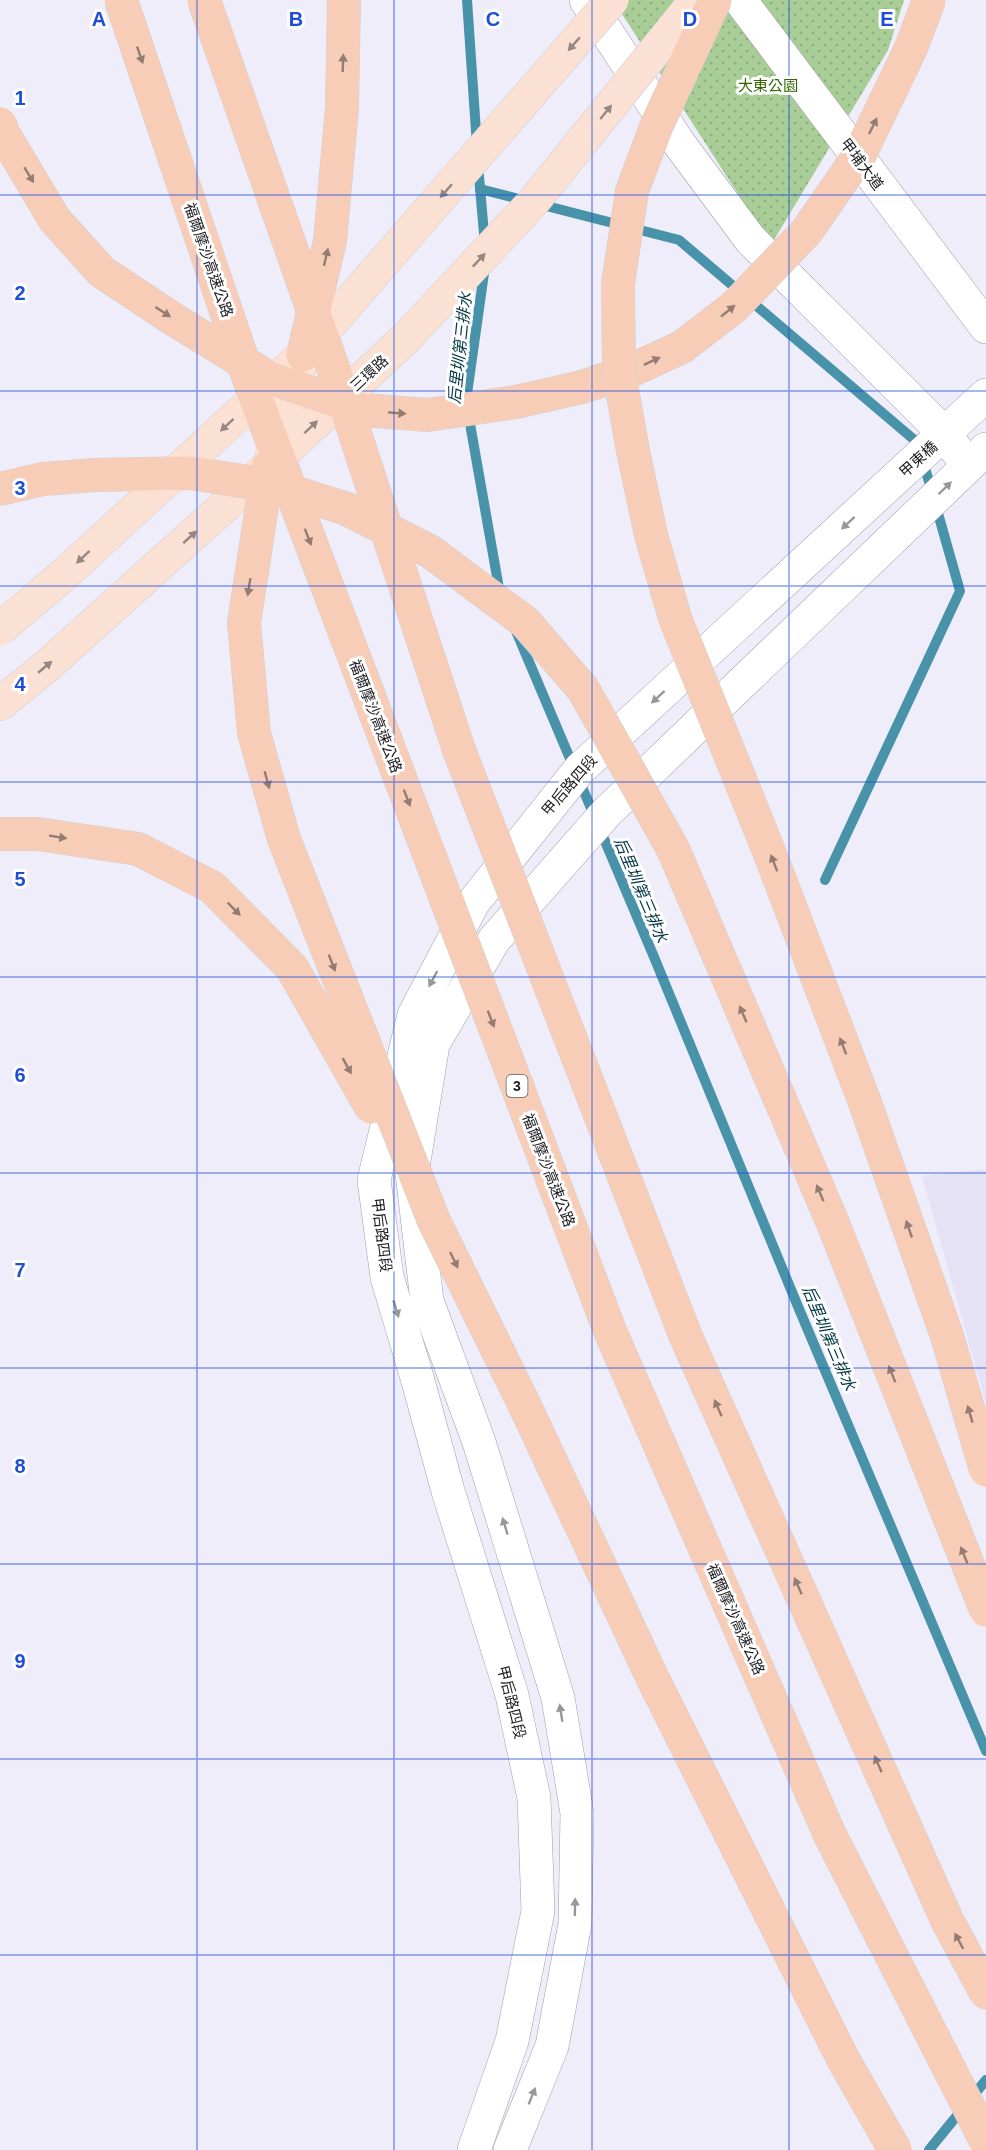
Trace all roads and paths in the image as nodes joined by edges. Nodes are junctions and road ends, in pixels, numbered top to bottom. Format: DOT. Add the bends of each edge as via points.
graph roads {
  1 [pos="121,0"];
  2 [pos="204,0"];
  3 [pos="344,0"];
  4 [pos="586,0"];
  5 [pos="612,0"];
  6 [pos="696,0"];
  7 [pos="716,0"];
  8 [pos="740,0"];
  9 [pos="929,0"];
  10 [pos="0,124"];
  11 [pos="986,327"];
  12 [pos="303,355"];
  13 [pos="986,395"];
  14 [pos="945,434"];
  15 [pos="977,458"];
  16 [pos="268,467"];
  17 [pos="891,483"];
  18 [pos="0,489"];
  19 [pos="0,629"];
  20 [pos="0,704"];
  21 [pos="0,834"];
  22 [pos="434,1221"];
  23 [pos="986,1470"];
  24 [pos="986,1610"];
  25 [pos="986,1993"];
  26 [pos="986,2142"];
  27 [pos="474,2150"];
  28 [pos="510,2150"];
  29 [pos="895,2150"];
  1 -- 26 [label="highway, 福爾摩沙高速公路 / 3, one-way, bridge" via="252,388 610,1331 829,1833"];
  25 -- 2 [label="highway, one-way, bridge" via="943,1909 686,1336 459,750 338,382"];
  12 -- 3 [label="highway, one-way, bridge" via="330,241 342,108"];
  4 -- 14 [label="street" via="678,142 750,239"];
  5 -- 12 [label="main road, one-way, bridge"];
  16 -- 6 [label="main road, 三環路, one-way, bridge" via="407,337 534,201"];
  23 -- 7 [label="highway, one-way, bridge" via="947,1336 864,1100 675,618 633,452 619,372 618,295 632,191 656,127"];
  8 -- 11 [label="street, 甲埔大道"];
  10 -- 9 [label="highway, one-way, bridge" via="56,220 102,272 269,378 363,410 428,415 516,402 630,371 682,347 734,307 807,231 860,154 911,48"];
  12 -- 16 [label="main road, bridge"];
  12 -- 19 [label="main road, one-way, bridge"];
  13 -- 14 [label="street"];
  14 -- 15 [label="street"];
  14 -- 17 [label="street, 甲東橋"];
  28 -- 15 [label="street, one-way" via="552,2046 574,1924 577,1813 558,1698 479,1442 427,1301 412,1173 433,1044 494,940 607,812"];
  20 -- 16 [label="main road, 三環路, one-way, bridge"];
  16 -- 22 [label="highway, one-way, bridge" via="244,623 254,733 284,839"];
  17 -- 27 [label="street, 甲后路四段, one-way" via="580,769 473,903 414,1015 374,1180 387,1277 512,1695 534,1798 538,1911 512,2041"];
  24 -- 18 [label="highway, one-way, bridge" via="832,1221 673,849 583,689 525,622 431,552 347,509 274,486 190,473 43,479"];
  21 -- 22 [label="highway, one-way, bridge" via="38,834 138,849 212,887 292,968"];
  22 -- 29 [label="highway, one-way, bridge" via="658,1690 843,2059"];
}
